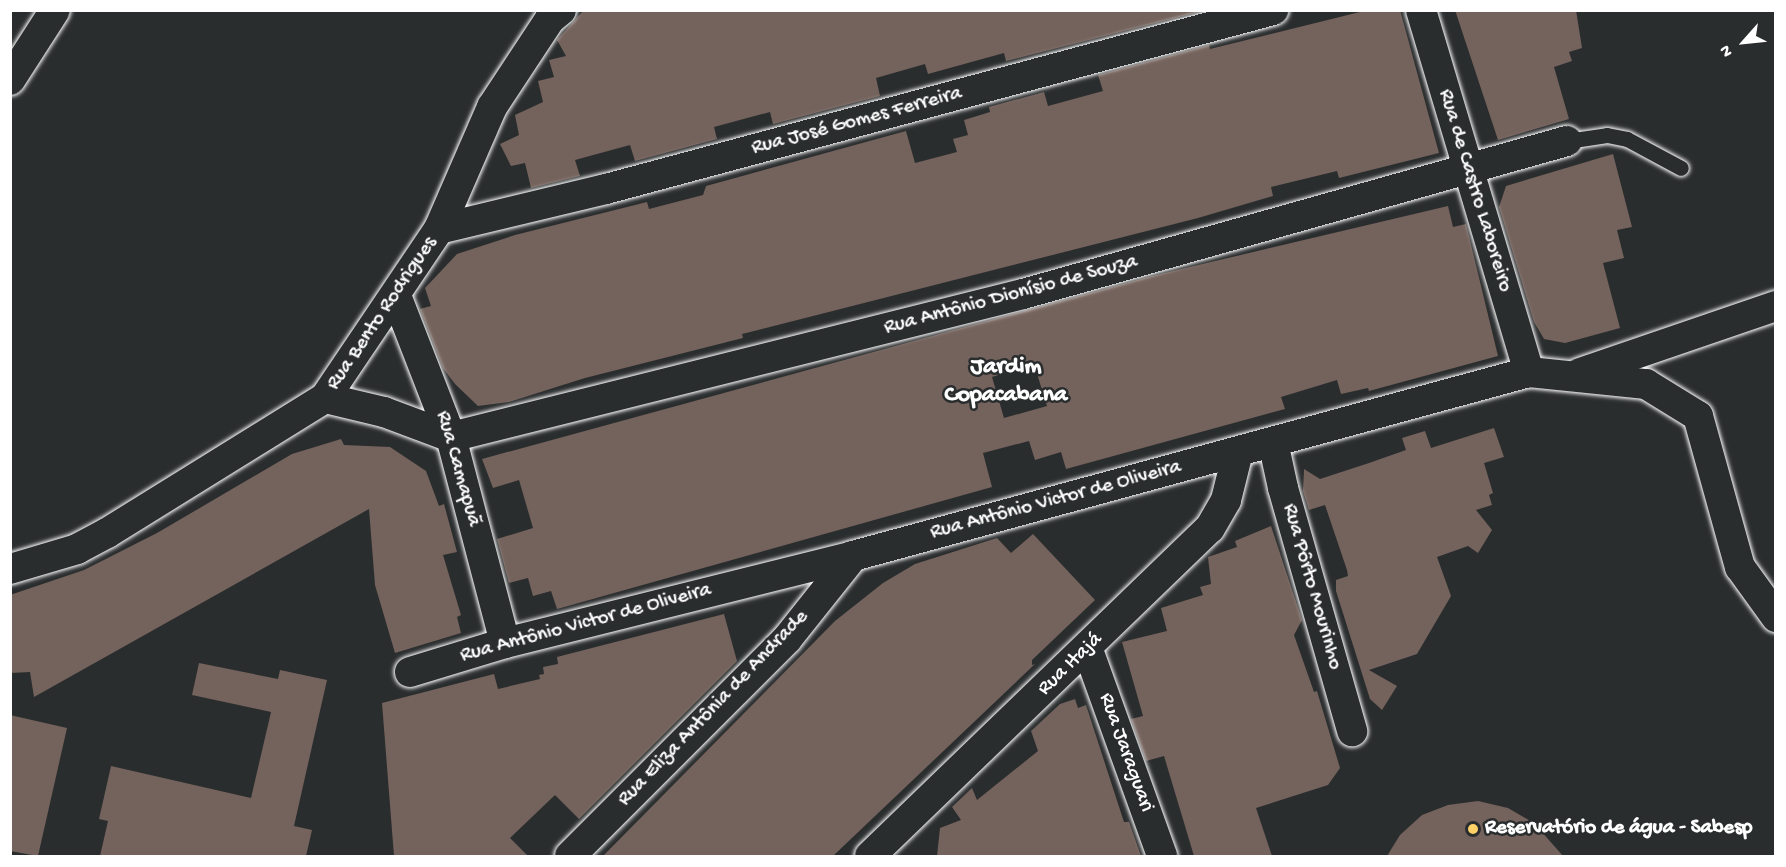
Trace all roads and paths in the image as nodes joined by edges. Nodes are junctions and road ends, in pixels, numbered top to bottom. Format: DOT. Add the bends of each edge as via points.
graph roads {
  1 [pos="55,10"];
  2 [pos="561,10"];
  3 [pos="1273,10"];
  4 [pos="1421,10"];
  5 [pos="10,80"];
  6 [pos="1567,141"];
  7 [pos="1681,168"];
  8 [pos="1467,172"];
  9 [pos="439,229"];
  10 [pos="397,298"];
  11 [pos="1776,306"];
  12 [pos="1529,372"];
  13 [pos="1571,376"];
  14 [pos="325,398"];
  15 [pos="451,437"];
  16 [pos="1273,442"];
  17 [pos="1238,452"];
  18 [pos="853,556"];
  19 [pos="10,569"];
  20 [pos="1776,617"];
  21 [pos="505,643"];
  22 [pos="1088,650"];
  23 [pos="410,672"];
  24 [pos="1352,731"];
  25 [pos="897,845"];
  26 [pos="570,856"];
  27 [pos="870,856"];
  28 [pos="1162,856"];
  1 -- 5 [label="street"];
  2 -- 9 [label="street, Rua Bento Rodrigues" via="550,19 492,107"];
  3 -- 9 [label="street, Rua José Gomes Ferreira" via="606,189"];
  4 -- 8 [label="street, Rua de Castro Laboreiro"];
  6 -- 7 [label="lane" via="1607,135 1627,139"];
  6 -- 8 [label="street, Rua Antônio Dionísio de Souza"];
  8 -- 12 [label="street, Rua de Castro Laboreiro"];
  8 -- 15 [label="street, Rua Antônio Dionísio de Souza" via="1023,294"];
  9 -- 10 [label="street, Rua Bento Rodrigues"];
  10 -- 14 [label="street, Rua Bento Rodrigues"];
  10 -- 15 [label="street, Rua Camapuã"];
  11 -- 13 [label="street"];
  12 -- 13 [label="street, Rua Antônio Victor de Oliveira"];
  12 -- 16 [label="street, Rua Antônio Victor de Oliveira"];
  13 -- 20 [label="street, Rua Antônio Victor de Oliveira" via="1646,384 1698,416 1740,567"];
  14 -- 15 [label="street" via="384,412"];
  14 -- 19 [label="street, Rua Bento Rodrigues" via="107,533 77,549"];
  15 -- 21 [label="street, Rua Camapuã"];
  16 -- 17 [label="street, Rua Antônio Victor de Oliveira"];
  16 -- 24 [label="street, Rua Pôrto Mourinho"];
  17 -- 18 [label="street, Rua Antônio Victor de Oliveira"];
  17 -- 22 [label="street, Rua Itajá" via="1226,500 1210,528"];
  18 -- 21 [label="street, Rua Antônio Victor de Oliveira"];
  18 -- 26 [label="street, Rua Eliza Antônia de Andrade" via="787,639"];
  21 -- 23 [label="street, Rua Antônio Victor de Oliveira"];
  22 -- 25 [label="street, Rua Itajá"];
  22 -- 28 [label="street, Rua Jaraguari"];
  25 -- 27 [label="street, Rua Itajá"];
}
